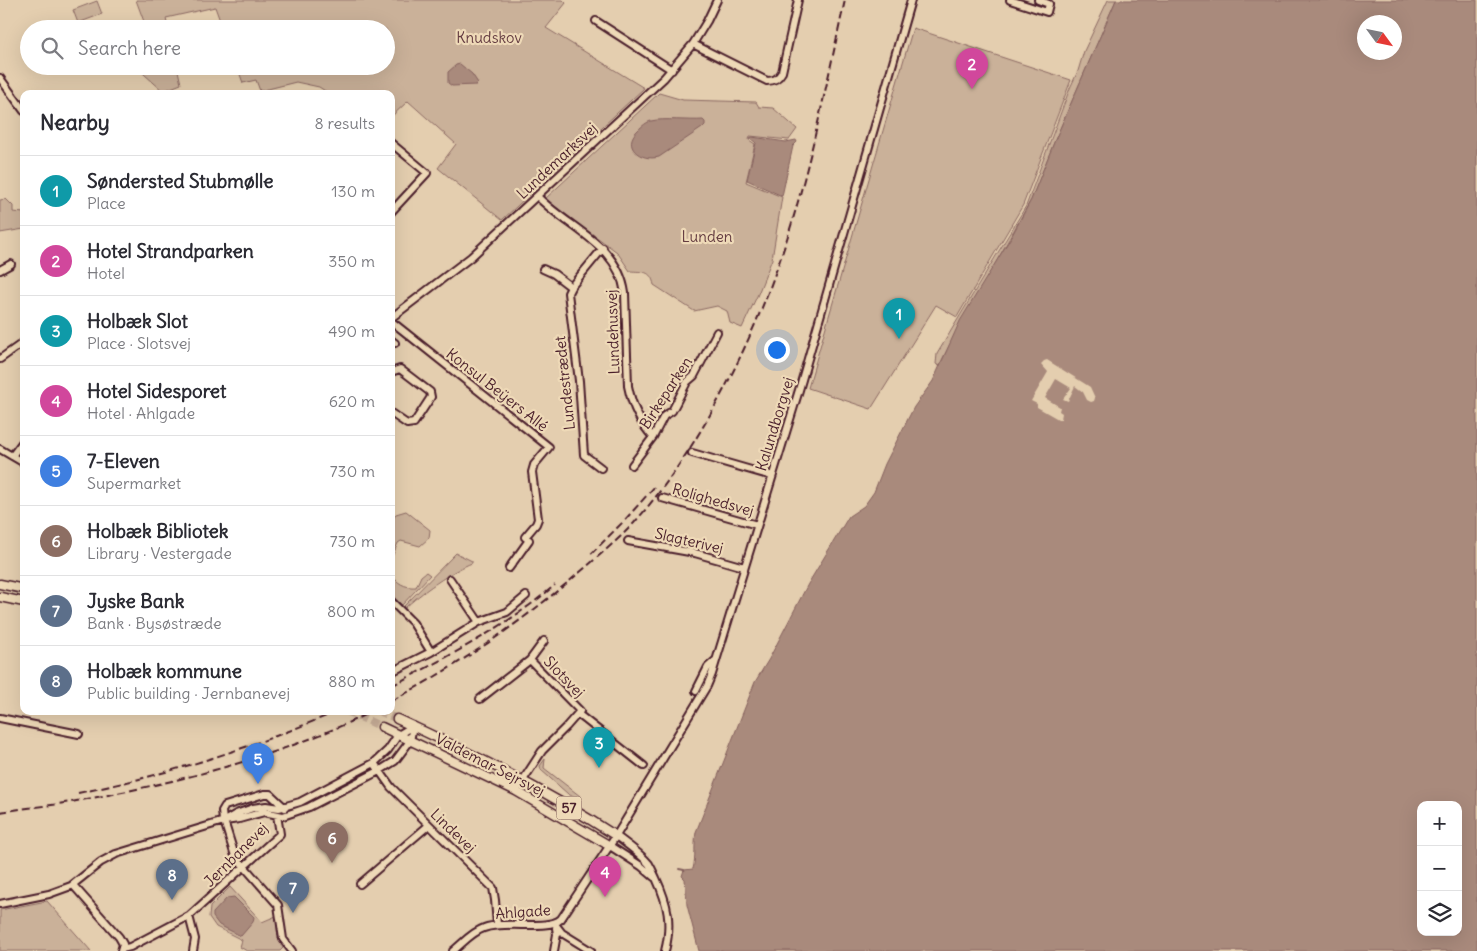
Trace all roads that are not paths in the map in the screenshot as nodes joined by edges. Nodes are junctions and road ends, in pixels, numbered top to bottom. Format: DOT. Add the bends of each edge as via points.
graph roads {
  1 [pos="717,0"];
  2 [pos="798,0"];
  3 [pos="911,0"];
  4 [pos="1010,0"];
  5 [pos="1038,0"];
  6 [pos="596,21"];
  7 [pos="693,44"];
  8 [pos="672,70"];
  9 [pos="0,78"];
  10 [pos="20,106"];
  11 [pos="395,146"];
  12 [pos="538,197"];
  13 [pos="395,208"];
  14 [pos="603,248"];
  15 [pos="11,264"];
  16 [pos="543,269"];
  17 [pos="0,270"];
  18 [pos="571,287"];
  19 [pos="395,317"];
  20 [pos="395,323"];
  21 [pos="717,332"];
  22 [pos="20,345"];
  23 [pos="0,359"];
  24 [pos="395,371"];
  25 [pos="395,416"];
  26 [pos="653,437"];
  27 [pos="20,445"];
  28 [pos="0,448"];
  29 [pos="692,453"];
  30 [pos="12,456"];
  31 [pos="20,461"];
  32 [pos="632,465"];
  33 [pos="602,468"];
  34 [pos="772,476"];
  35 [pos="662,498"];
  36 [pos="757,526"];
  37 [pos="628,540"];
  38 [pos="744,567"];
  39 [pos="509,568"];
  40 [pos="450,579"];
  41 [pos="0,584"];
  42 [pos="20,588"];
  43 [pos="526,596"];
  44 [pos="0,597"];
  45 [pos="20,601"];
  46 [pos="395,605"];
  47 [pos="479,622"];
  48 [pos="544,641"];
  49 [pos="431,652"];
  50 [pos="717,659"];
  51 [pos="530,660"];
  52 [pos="395,670"];
  53 [pos="696,691"];
  54 [pos="480,699"];
  55 [pos="579,712"];
  56 [pos="0,718"];
  57 [pos="397,719"];
  58 [pos="413,726"];
  59 [pos="382,727"];
  60 [pos="79,734"];
  61 [pos="398,735"];
  62 [pos="410,740"];
  63 [pos="374,763"];
  64 [pos="644,766"];
  65 [pos="379,771"];
  66 [pos="522,781"];
  67 [pos="516,791"];
  68 [pos="284,807"];
  69 [pos="291,814"];
  70 [pos="276,815"];
  71 [pos="223,821"];
  72 [pos="429,825"];
  73 [pos="616,836"];
  74 [pos="610,846"];
  75 [pos="244,866"];
  76 [pos="657,880"];
  77 [pos="360,884"];
  78 [pos="73,885"];
  79 [pos="0,904"];
  80 [pos="189,916"];
  81 [pos="555,924"];
  82 [pos="496,925"];
  83 [pos="122,950"];
  84 [pos="193,951"];
  85 [pos="292,951"];
  86 [pos="453,951"];
  87 [pos="554,951"];
  88 [pos="591,951"];
  89 [pos="665,951"];
  1 -- 7 [label="street, Lundemarksvej"];
  2 -- 7 [label="street" via="782,72 774,81 767,81"];
  3 -- 34 [label="street, Kalundborgvej"];
  4 -- 5 [label="street" via="1047,12 1049,4"];
  6 -- 8 [label="street"];
  7 -- 8 [label="street, Lundemarksvej"];
  8 -- 12 [label="street, Lundemarksvej"];
  9 -- 10 [label="street"];
  11 -- 13 [label="street" via="427,173"];
  12 -- 14 [label="street, Lundehusvej"];
  12 -- 19 [label="street, Lundemarksvej" via="466,261"];
  14 -- 18 [label="street"];
  14 -- 26 [label="street, Lundehusvej" via="624,283 630,400"];
  15 -- 17 [label="street"];
  16 -- 18 [label="street"];
  18 -- 33 [label="street, Lundestrædet" via="568,294 584,455"];
  20 -- 39 [label="street, Konsul Beÿers Allé" via="549,447 532,472 538,519 525,537 529,540"];
  21 -- 26 [label="street, Birkeparken" via="694,376 687,382 672,410 664,416"];
  22 -- 23 [label="street"];
  24 -- 25 [label="street" via="400,369 431,396 414,423 407,424"];
  26 -- 32 [label="street, Birkeparken"];
  27 -- 30 [label="street"];
  28 -- 30 [label="street"];
  29 -- 34 [label="street"];
  30 -- 31 [label="street"];
  34 -- 36 [label="street, Kalundborgvej"];
  35 -- 36 [label="street, Rolighedsvej"];
  36 -- 38 [label="street, Kalundborgvej"];
  37 -- 38 [label="street, Slagterivej" via="695,553"];
  38 -- 50 [label="street, Kalundborgvej"];
  40 -- 47 [label="street"];
  41 -- 42 [label="main road"];
  43 -- 47 [label="street" via="506,612"];
  44 -- 45 [label="main road"];
  46 -- 49 [label="street" via="415,626"];
  47 -- 49 [label="street"];
  48 -- 51 [label="street"];
  49 -- 52 [label="street"];
  50 -- 53 [label="street" via="708,667"];
  50 -- 73 [label="street, Kalundborgvej" via="701,698"];
  51 -- 54 [label="street"];
  51 -- 55 [label="street, Slotsvej"];
  55 -- 64 [label="street, Slotsvej"];
  55 -- 66 [label="street" via="542,751"];
  56 -- 60 [label="street"];
  57 -- 58 [label="main road, Valdemar Sejrsvej / 57"];
  58 -- 61 [label="street"];
  58 -- 62 [label="street"];
  58 -- 66 [label="main road, Valdemar Sejrsvej / 57"];
  59 -- 61 [label="main road, Valdemar Sejrsvej / 57"];
  61 -- 62 [label="main road, Valdemar Sejrsvej / 57"];
  61 -- 63 [label="street"];
  62 -- 65 [label="street" via="398,758"];
  62 -- 67 [label="main road, Valdemar Sejrsvej / 57"];
  63 -- 65 [label="street, Lindevej"];
  63 -- 68 [label="street" via="300,802"];
  65 -- 69 [label="street"];
  65 -- 72 [label="street, Lindevej"];
  66 -- 67 [label="street"];
  66 -- 73 [label="main road, Valdemar Sejrsvej / 57"];
  67 -- 74 [label="main road, Valdemar Sejrsvej / 57"];
  68 -- 69 [label="street"];
  68 -- 71 [label="street" via="261,806"];
  68 -- 71 [label="street" via="270,794 264,794 225,806"];
  69 -- 70 [label="street"];
  70 -- 71 [label="street" via="264,812"];
  70 -- 75 [label="street, Jernbanevej" via="280,834"];
  71 -- 75 [label="street" via="233,853"];
  71 -- 78 [label="street" via="116,854"];
  72 -- 77 [label="street"];
  72 -- 82 [label="street, Lindevej" via="493,888"];
  73 -- 74 [label="street, Ahlgade"];
  73 -- 76 [label="street" via="645,860"];
  74 -- 76 [label="street"];
  74 -- 81 [label="street, Ahlgade" via="563,918"];
  75 -- 80 [label="street, Jernbanevej"];
  75 -- 85 [label="street" via="276,902 283,939"];
  76 -- 89 [label="street" via="668,908"];
  78 -- 79 [label="street"];
  78 -- 83 [label="street" via="118,938"];
  80 -- 83 [label="street, Jernbanevej"];
  80 -- 84 [label="street" via="196,938"];
  81 -- 82 [label="street, Ahlgade"];
  81 -- 87 [label="street" via="558,934"];
  81 -- 88 [label="street" via="562,933"];
  82 -- 86 [label="street, Ahlgade" via="474,933"];
}
